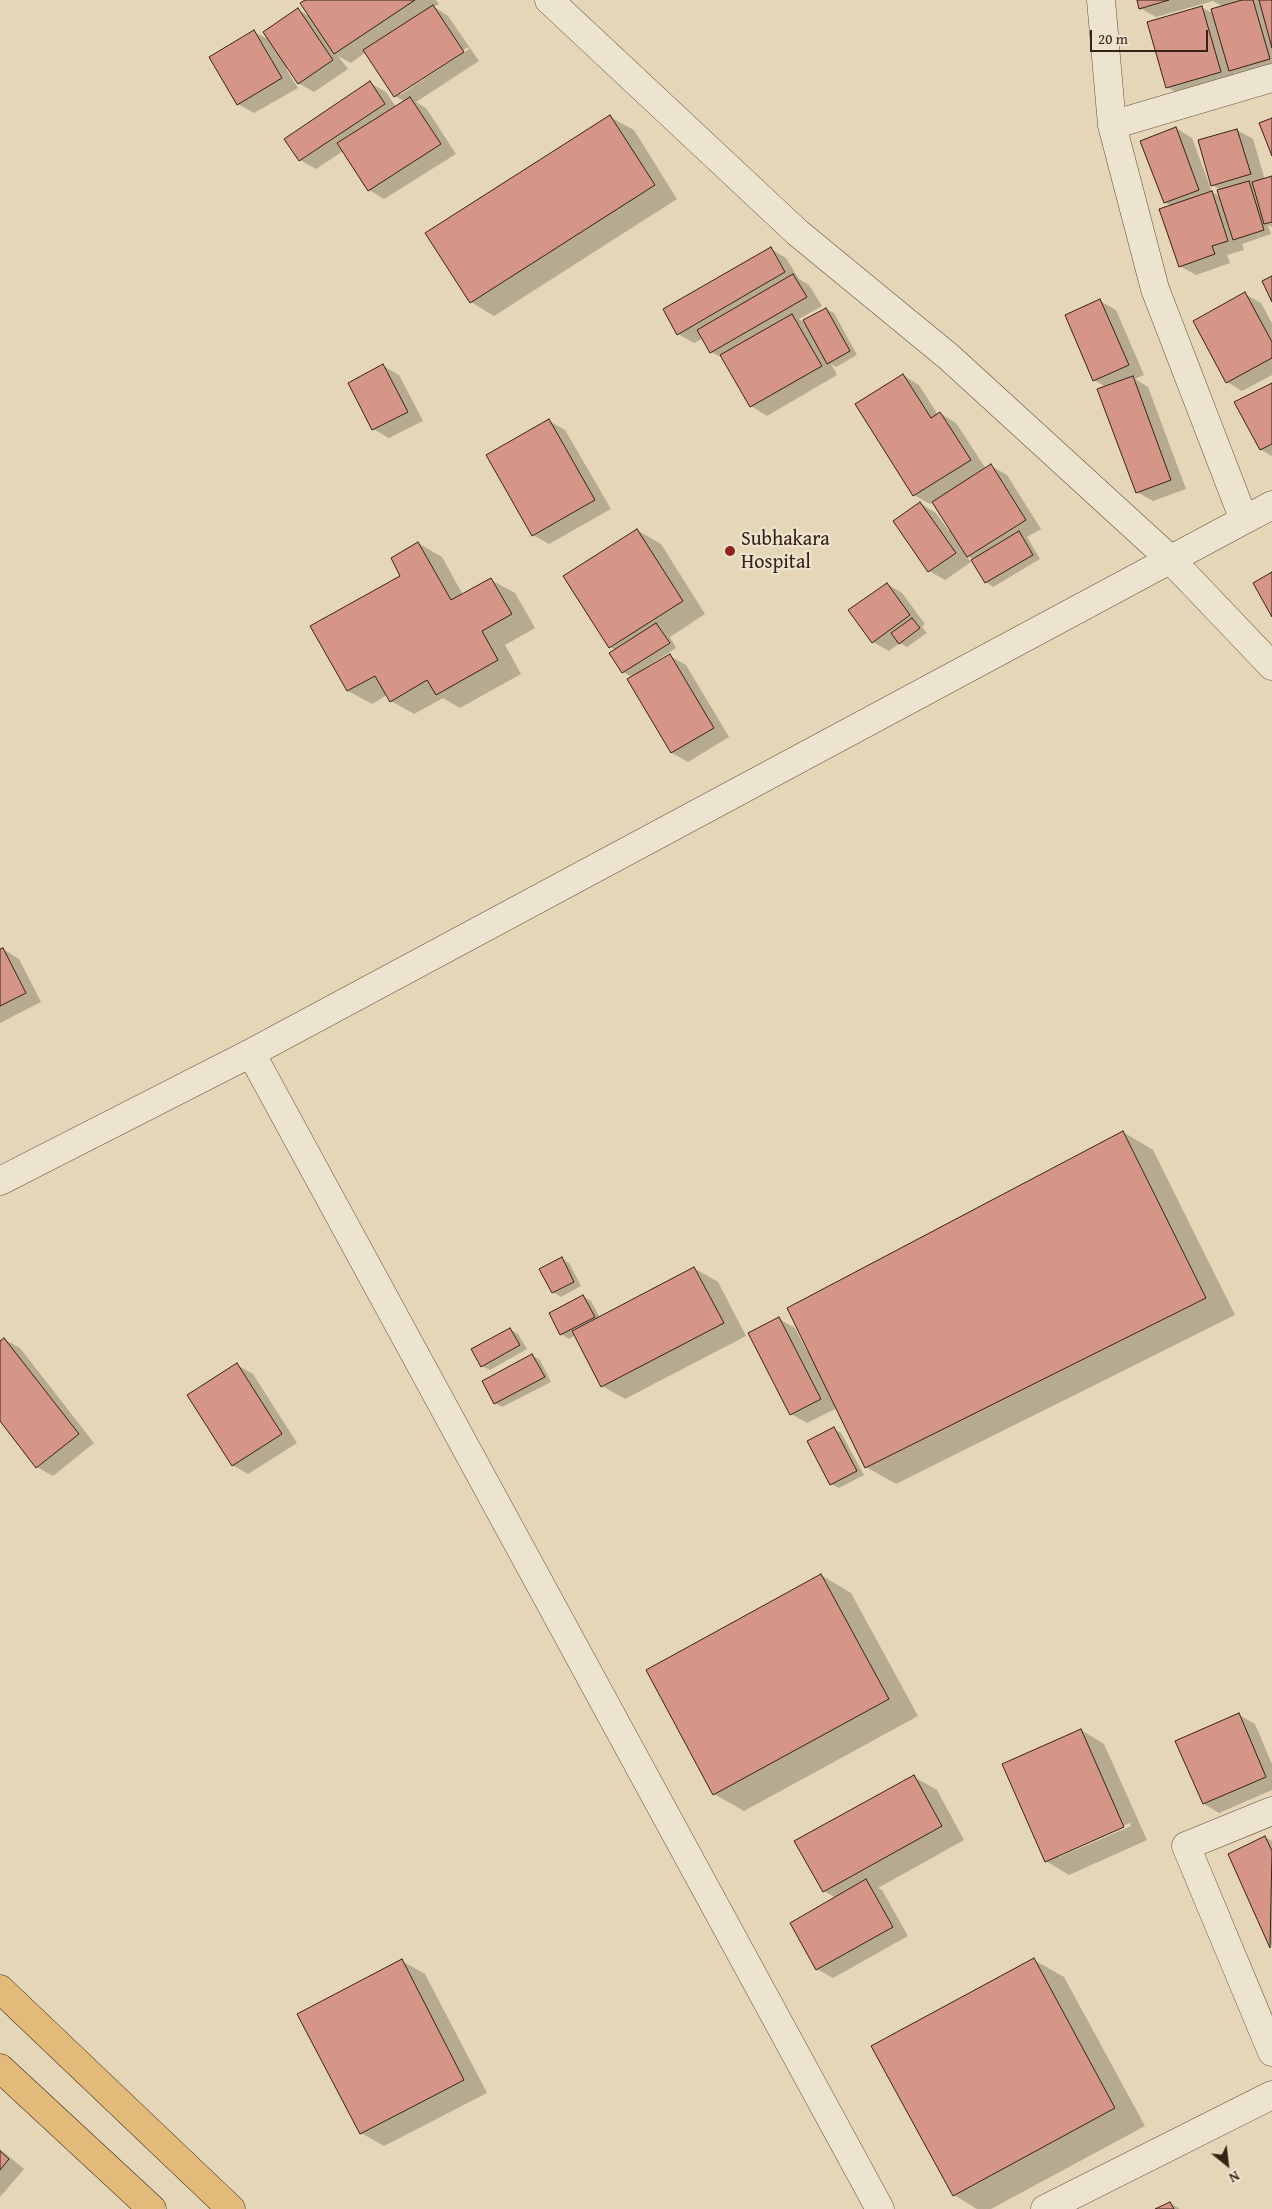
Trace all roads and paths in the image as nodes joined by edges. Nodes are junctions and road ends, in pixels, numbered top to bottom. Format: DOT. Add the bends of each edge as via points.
graph roads {
  1 [pos="549,0"];
  2 [pos="1100,0"];
  3 [pos="1272,78"];
  4 [pos="1112,125"];
  5 [pos="1272,505"];
  6 [pos="1244,520"];
  7 [pos="1172,560"];
  8 [pos="1272,666"];
  9 [pos="251,1053"];
  10 [pos="0,1181"];
  11 [pos="1272,1811"];
  12 [pos="0,1988"];
  13 [pos="1272,2052"];
  14 [pos="0,2068"];
  15 [pos="1272,2095"];
  16 [pos="152,2209"];
  17 [pos="232,2209"];
  18 [pos="880,2209"];
  19 [pos="1044,2209"];
  1 -- 7 [label="street" via="798,232 949,357"];
  2 -- 4 [label="street"];
  3 -- 4 [label="street"];
  4 -- 6 [label="street" via="1155,289"];
  5 -- 6 [label="street"];
  6 -- 7 [label="street"];
  7 -- 8 [label="street"];
  7 -- 9 [label="street"];
  9 -- 10 [label="street"];
  9 -- 18 [label="street"];
  11 -- 13 [label="street" via="1186,1846"];
  12 -- 17 [label="main road"];
  14 -- 16 [label="main road"];
  15 -- 19 [label="street"];
}
